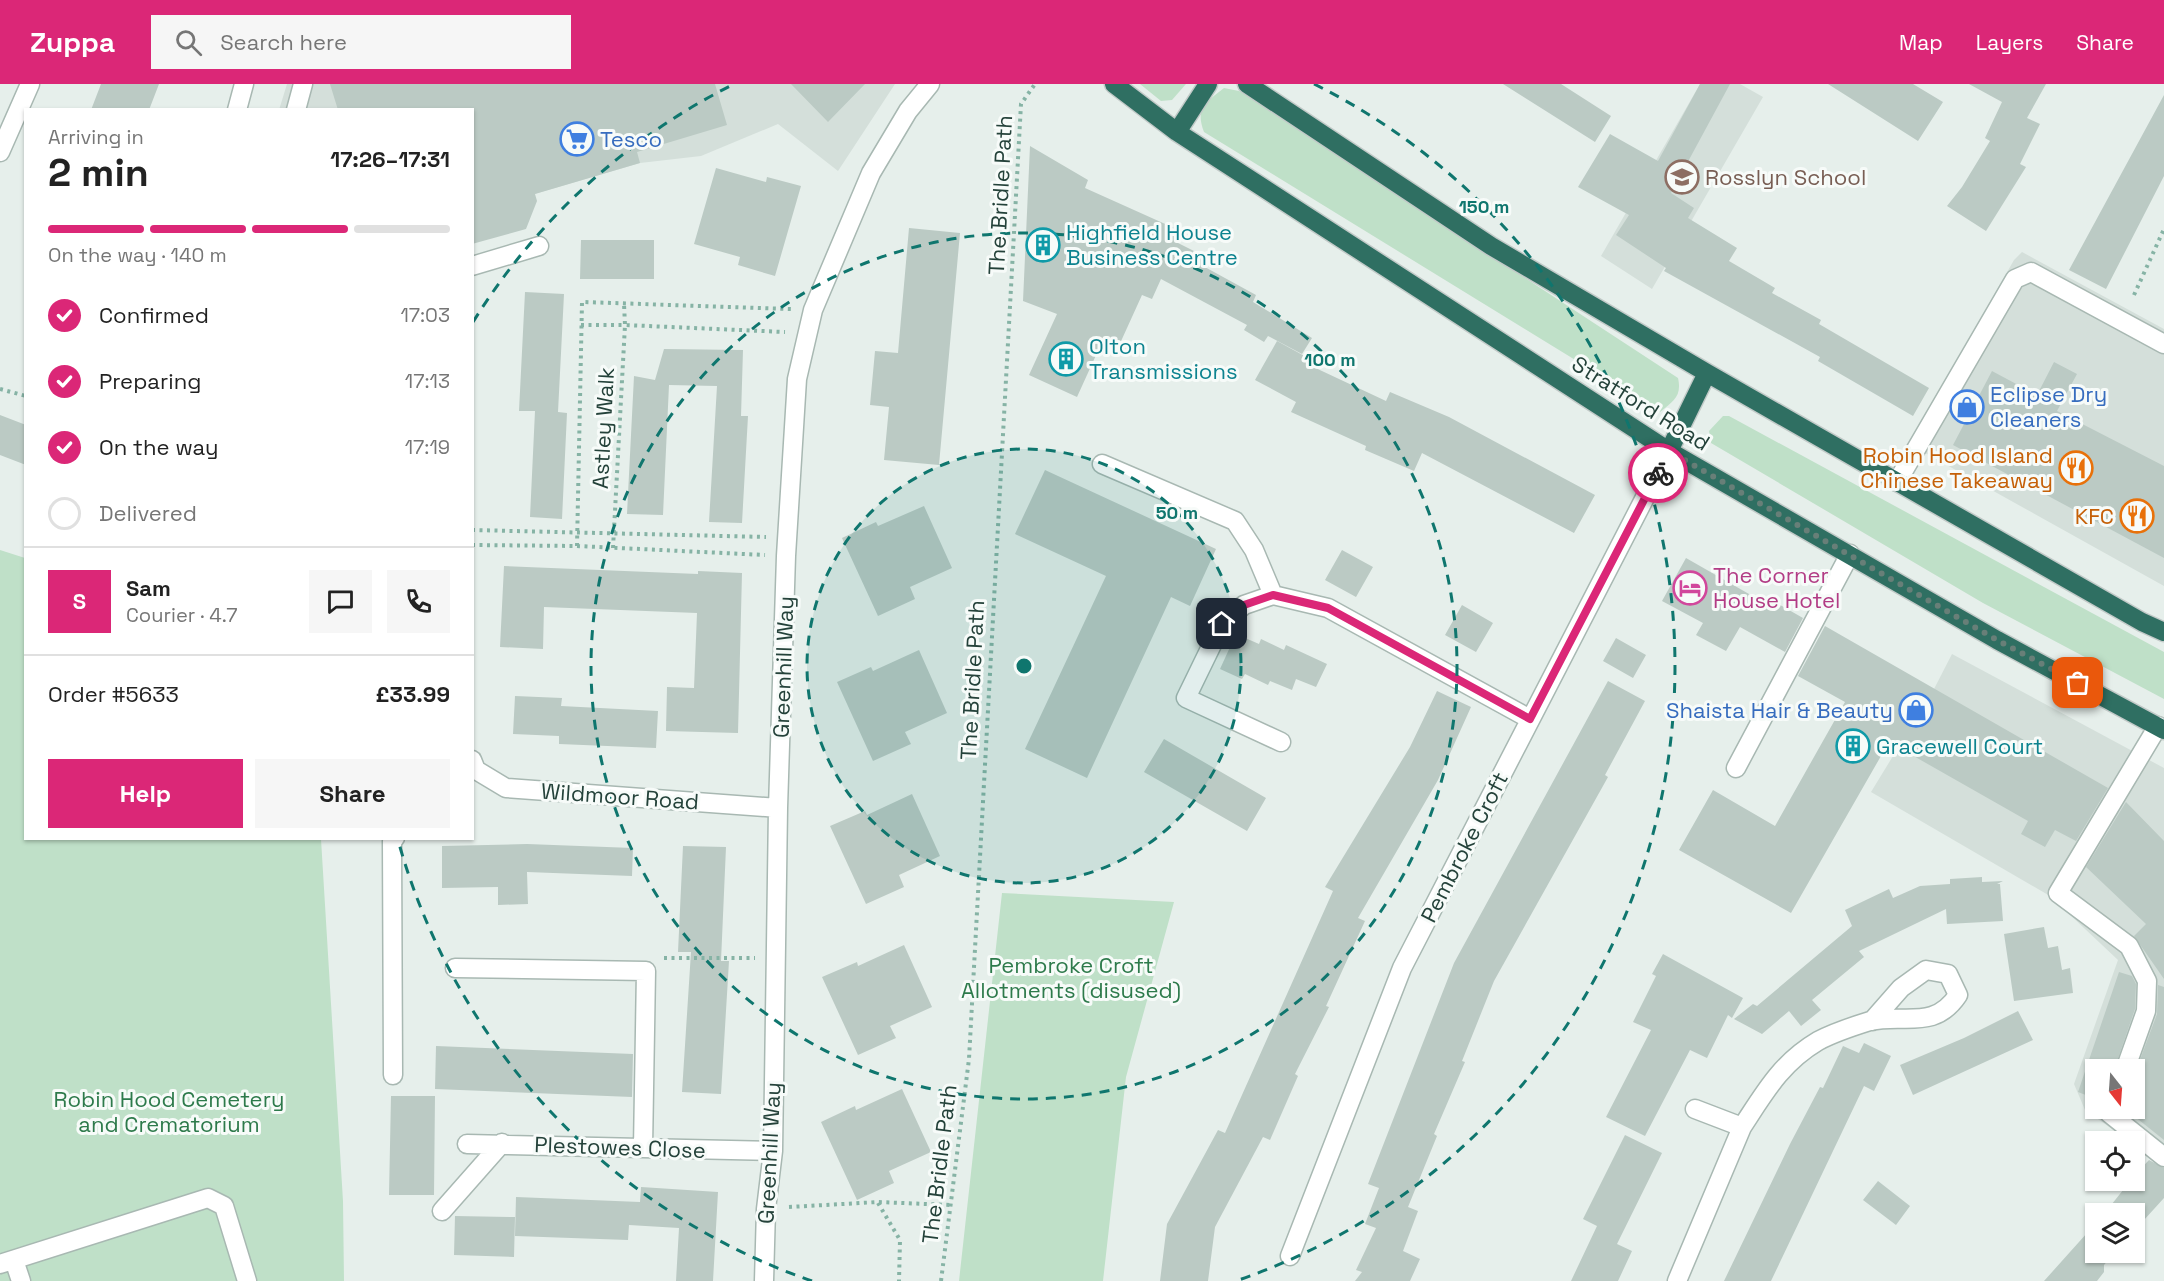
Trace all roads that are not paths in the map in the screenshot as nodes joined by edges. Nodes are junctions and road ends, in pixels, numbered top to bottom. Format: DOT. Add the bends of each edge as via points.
graph roads {
  1 [pos="30,84"];
  2 [pos="244,84"];
  3 [pos="303,84"];
  4 [pos="930,84"];
  5 [pos="1114,84"];
  6 [pos="1208,84"];
  7 [pos="1247,84"];
  8 [pos="238,108"];
  9 [pos="297,108"];
  10 [pos="1177,132"];
  11 [pos="0,152"];
  12 [pos="539,246"];
  13 [pos="474,265"];
  14 [pos="2164,344"];
  15 [pos="1707,373"];
  16 [pos="1669,451"];
  17 [pos="1102,464"];
  18 [pos="1897,482"];
  19 [pos="1850,554"];
  20 [pos="1273,595"];
  21 [pos="2164,632"];
  22 [pos="1530,719"];
  23 [pos="2161,728"];
  24 [pos="1281,742"];
  25 [pos="474,768"];
  26 [pos="1736,768"];
  27 [pos="778,808"];
  28 [pos="393,840"];
  29 [pos="455,968"];
  30 [pos="1872,1021"];
  31 [pos="2129,1059"];
  32 [pos="393,1075"];
  33 [pos="1695,1109"];
  34 [pos="2116,1119"];
  35 [pos="1742,1126"];
  36 [pos="502,1143"];
  37 [pos="467,1144"];
  38 [pos="643,1148"];
  39 [pos="773,1151"];
  40 [pos="2164,1157"];
  41 [pos="442,1211"];
  42 [pos="1290,1256"];
  43 [pos="7,1262"];
  44 [pos="21,1281"];
  45 [pos="247,1281"];
  46 [pos="764,1281"];
  47 [pos="1677,1281"];
  1 -- 11 [label="street"];
  2 -- 8 [label="street"];
  3 -- 9 [label="street"];
  4 -- 27 [label="street, Greenhill Way" via="908,111 872,173 813,310 797,379 786,556"];
  5 -- 10 [label="highway, Stratford Road"];
  6 -- 10 [label="highway"];
  7 -- 15 [label="highway" via="1491,246"];
  10 -- 16 [label="highway, Stratford Road"];
  12 -- 13 [label="street"];
  14 -- 18 [label="street" via="2031,272 2015,279"];
  15 -- 16 [label="highway"];
  15 -- 18 [label="highway"];
  16 -- 19 [label="highway, Stratford Road"];
  16 -- 22 [label="street, Pembroke Croft"];
  17 -- 20 [label="street" via="1235,521 1254,550"];
  18 -- 21 [label="highway"];
  19 -- 23 [label="highway, Stratford Road" via="1997,640"];
  19 -- 26 [label="street"];
  20 -- 22 [label="street" via="1328,608"];
  20 -- 24 [label="street" via="1244,605 1222,624 1186,698"];
  22 -- 42 [label="street, Pembroke Croft" via="1402,968"];
  23 -- 31 [label="street" via="2058,893 2129,946 2147,981 2146,1011"];
  25 -- 27 [label="street, Wildmoor Road" via="506,788"];
  27 -- 39 [label="street, Greenhill Way"];
  28 -- 32 [label="street"];
  29 -- 38 [label="street" via="646,971"];
  30 -- 35 [label="street" via="1819,1041 1775,1075"];
  33 -- 35 [label="street"];
  34 -- 40 [label="street"];
  35 -- 47 [label="street"];
  36 -- 37 [label="street, Plestowes Close"];
  36 -- 38 [label="street, Plestowes Close"];
  36 -- 41 [label="street"];
  38 -- 39 [label="street, Plestowes Close"];
  39 -- 46 [label="street, Greenhill Way"];
  43 -- 44 [label="street"];
  43 -- 45 [label="street" via="208,1198 224,1206"];
}
